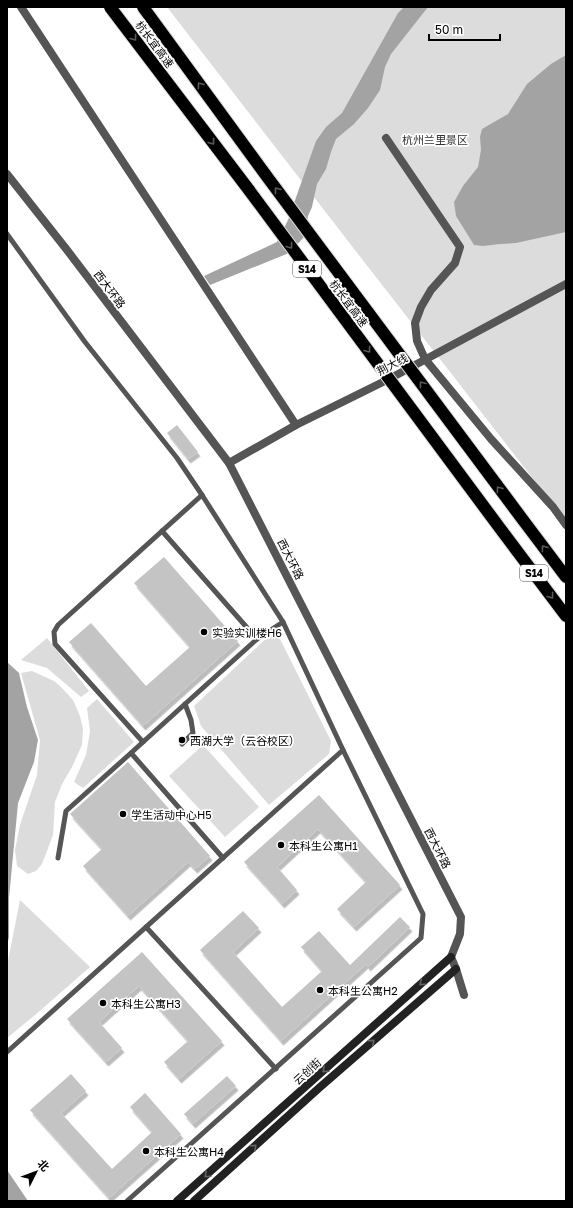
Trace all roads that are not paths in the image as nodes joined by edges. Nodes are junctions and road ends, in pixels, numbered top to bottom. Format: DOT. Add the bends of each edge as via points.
graph roads {
  1 [pos="21,7"];
  2 [pos="110,7"];
  3 [pos="143,7"];
  4 [pos="386,138"];
  5 [pos="7,174"];
  6 [pos="7,234"];
  7 [pos="566,284"];
  8 [pos="425,359"];
  9 [pos="296,425"];
  10 [pos="229,464"];
  11 [pos="202,495"];
  12 [pos="566,524"];
  13 [pos="162,531"];
  14 [pos="566,577"];
  15 [pos="566,616"];
  16 [pos="283,622"];
  17 [pos="257,639"];
  18 [pos="185,704"];
  19 [pos="143,742"];
  20 [pos="182,744"];
  21 [pos="343,750"];
  22 [pos="131,753"];
  23 [pos="58,858"];
  24 [pos="223,858"];
  25 [pos="146,927"];
  26 [pos="451,957"];
  27 [pos="456,969"];
  28 [pos="464,995"];
  29 [pos="7,1052"];
  30 [pos="276,1069"];
  31 [pos="127,1201"];
  32 [pos="177,1201"];
  33 [pos="194,1201"];
  1 -- 9 [label="street"];
  2 -- 15 [label="highway, 杭长宜高速 / S14, one-way, bridge"];
  14 -- 3 [label="highway, 杭长宜高速 / S14, one-way, bridge"];
  4 -- 8 [label="street" via="460,247 455,263 431,290 415,323 417,341"];
  5 -- 10 [label="street, 西大环路"];
  6 -- 11 [label="lane" via="85,342 177,458"];
  7 -- 8 [label="street, 荆大线"];
  8 -- 9 [label="street, 荆大线"];
  8 -- 12 [label="street"];
  9 -- 10 [label="street, 荆大线"];
  10 -- 26 [label="street, 西大环路" via="461,917 460,934"];
  11 -- 13 [label="lane"];
  11 -- 16 [label="lane"];
  13 -- 17 [label="lane"];
  13 -- 19 [label="lane" via="58,625 54,632 55,644"];
  16 -- 17 [label="lane"];
  16 -- 21 [label="lane"];
  17 -- 18 [label="lane"];
  18 -- 19 [label="lane"];
  18 -- 20 [label="lane" via="193,733"];
  19 -- 22 [label="lane"];
  21 -- 24 [label="lane"];
  21 -- 30 [label="lane" via="424,914 421,938"];
  22 -- 23 [label="lane" via="66,811"];
  22 -- 24 [label="lane"];
  24 -- 25 [label="lane"];
  25 -- 29 [label="lane"];
  25 -- 30 [label="lane"];
  26 -- 27 [label="street"];
  26 -- 32 [label="main road, 云创街, one-way"];
  27 -- 28 [label="street"];
  33 -- 27 [label="main road, 云创街, one-way"];
  30 -- 31 [label="lane"];
}
